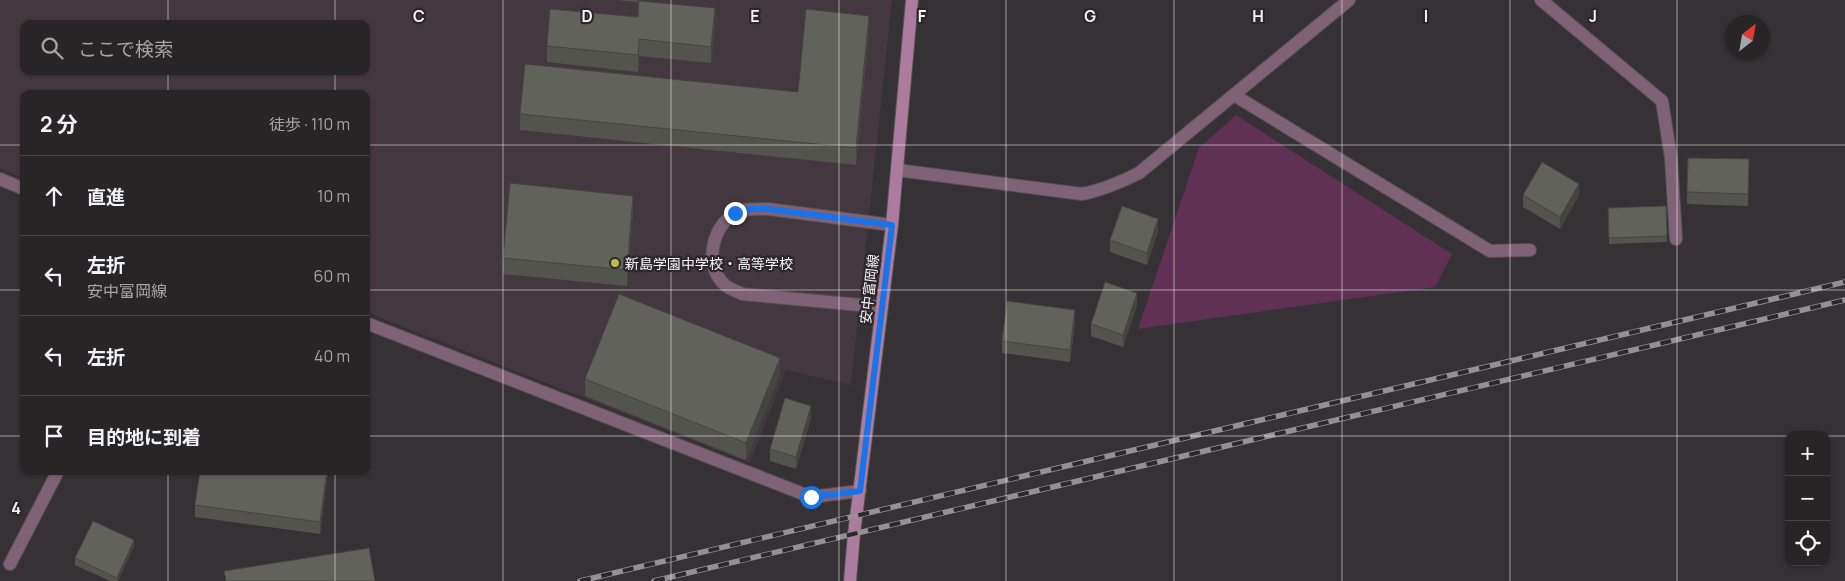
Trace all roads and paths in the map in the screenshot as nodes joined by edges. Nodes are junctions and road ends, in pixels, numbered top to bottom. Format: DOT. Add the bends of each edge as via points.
graph roads {
  1 [pos="912,0"];
  2 [pos="1349,0"];
  3 [pos="1540,0"];
  4 [pos="1234,95"];
  5 [pos="896,170"];
  6 [pos="0,179"];
  7 [pos="20,187"];
  8 [pos="892,225"];
  9 [pos="1676,239"];
  10 [pos="1530,250"];
  11 [pos="882,307"];
  12 [pos="370,325"];
  13 [pos="56,475"];
  14 [pos="860,491"];
  15 [pos="10,564"];
  16 [pos="850,581"];
  1 -- 5 [label="main road, 安中富岡線"];
  2 -- 4 [label="street"];
  3 -- 9 [label="street" via="1662,101 1671,158"];
  4 -- 5 [label="street" via="1140,173 1095,192 1082,194"];
  4 -- 10 [label="street" via="1490,251"];
  5 -- 8 [label="main road, 安中富岡線"];
  6 -- 7 [label="street"];
  8 -- 11 [label="main road, 安中富岡線"];
  8 -- 11 [label="street" via="750,209 735,213 726,220 718,233 712,256 715,271 725,285 742,294"];
  11 -- 14 [label="main road, 安中富岡線"];
  12 -- 14 [label="street" via="811,497"];
  13 -- 15 [label="street"];
  14 -- 16 [label="main road, 安中富岡線"];
}
